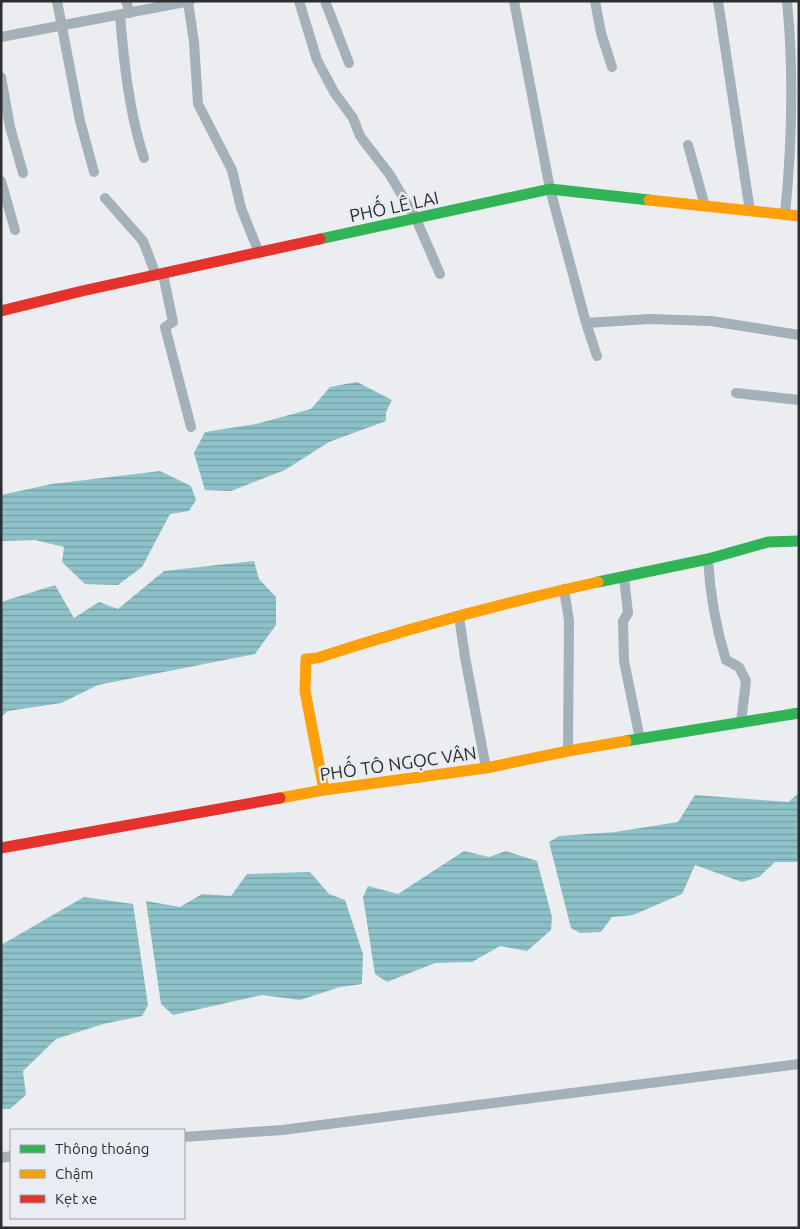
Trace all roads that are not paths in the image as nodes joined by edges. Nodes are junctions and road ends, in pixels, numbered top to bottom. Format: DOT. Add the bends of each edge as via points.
graph roads {
  1 [pos="57,1"];
  2 [pos="126,1"];
  3 [pos="299,1"];
  4 [pos="325,1"];
  5 [pos="514,1"];
  6 [pos="594,1"];
  7 [pos="718,1"];
  8 [pos="788,1"];
  9 [pos="189,2"];
  10 [pos="125,14"];
  11 [pos="63,26"];
  12 [pos="1,37"];
  13 [pos="349,63"];
  14 [pos="612,67"];
  15 [pos="795,76"];
  16 [pos="1,77"];
  17 [pos="688,145"];
  18 [pos="144,158"];
  19 [pos="94,172"];
  20 [pos="22,173"];
  21 [pos="1,181"];
  22 [pos="550,190"];
  23 [pos="105,198"];
  24 [pos="705,206"];
  25 [pos="750,211"];
  26 [pos="785,215"];
  27 [pos="799,216"];
  28 [pos="416,219"];
  29 [pos="15,230"];
  30 [pos="259,253"];
  31 [pos="440,274"];
  32 [pos="160,275"];
  33 [pos="1,311"];
  34 [pos="586,323"];
  35 [pos="799,335"];
  36 [pos="597,356"];
  37 [pos="736,394"];
  38 [pos="799,400"];
  39 [pos="191,427"];
  40 [pos="799,541"];
  41 [pos="708,560"];
  42 [pos="624,577"];
  43 [pos="564,589"];
  44 [pos="459,616"];
  45 [pos="799,713"];
  46 [pos="741,722"];
  47 [pos="640,739"];
  48 [pos="568,751"];
  49 [pos="486,768"];
  50 [pos="324,790"];
  51 [pos="1,848"];
  52 [pos="799,1064"];
  53 [pos="185,1137"];
  1 -- 11 [label="street"];
  2 -- 10 [label="street"];
  3 -- 28 [label="street" via="317,60 334,92 354,118 360,136 390,175"];
  4 -- 13 [label="street"];
  5 -- 22 [label="street"];
  6 -- 14 [label="street"];
  7 -- 25 [label="street"];
  8 -- 15 [label="street"];
  9 -- 10 [label="street"];
  9 -- 30 [label="street" via="198,104 232,170 241,208"];
  10 -- 11 [label="street"];
  10 -- 18 [label="street" via="128,90"];
  11 -- 12 [label="street"];
  11 -- 19 [label="street" via="80,121"];
  15 -- 26 [label="street"];
  16 -- 20 [label="street"];
  17 -- 24 [label="street"];
  21 -- 29 [label="street"];
  22 -- 24 [label="street, PHỐ LÊ LAI"];
  22 -- 28 [label="street, PHỐ LÊ LAI"];
  22 -- 34 [label="street"];
  23 -- 32 [label="street" via="143,241"];
  24 -- 25 [label="street, PHỐ LÊ LAI"];
  25 -- 26 [label="street, PHỐ LÊ LAI"];
  26 -- 27 [label="street, PHỐ LÊ LAI"];
  28 -- 30 [label="street, PHỐ LÊ LAI"];
  28 -- 31 [label="street"];
  30 -- 32 [label="street, PHỐ LÊ LAI"];
  32 -- 33 [label="street, PHỐ LÊ LAI"];
  32 -- 39 [label="street" via="173,322 165,326"];
  34 -- 35 [label="street" via="650,319 711,321"];
  34 -- 36 [label="street"];
  37 -- 38 [label="street"];
  40 -- 41 [label="street" via="768,542"];
  41 -- 42 [label="street"];
  41 -- 46 [label="street" via="719,637 726,660 739,667 746,681"];
  42 -- 43 [label="street"];
  42 -- 47 [label="street" via="628,613 623,621 624,660"];
  43 -- 44 [label="street"];
  43 -- 48 [label="street" via="569,622"];
  44 -- 49 [label="street"];
  44 -- 50 [label="street" via="306,659 305,691"];
  45 -- 46 [label="street, PHỐ TÔ NGỌC VÂN"];
  46 -- 47 [label="street, PHỐ TÔ NGỌC VÂN"];
  47 -- 48 [label="street, PHỐ TÔ NGỌC VÂN"];
  48 -- 49 [label="street, PHỐ TÔ NGỌC VÂN"];
  49 -- 50 [label="street, PHỐ TÔ NGỌC VÂN"];
  50 -- 51 [label="street, PHỐ TÔ NGỌC VÂN"];
  52 -- 53 [label="street" via="282,1130"];
}
